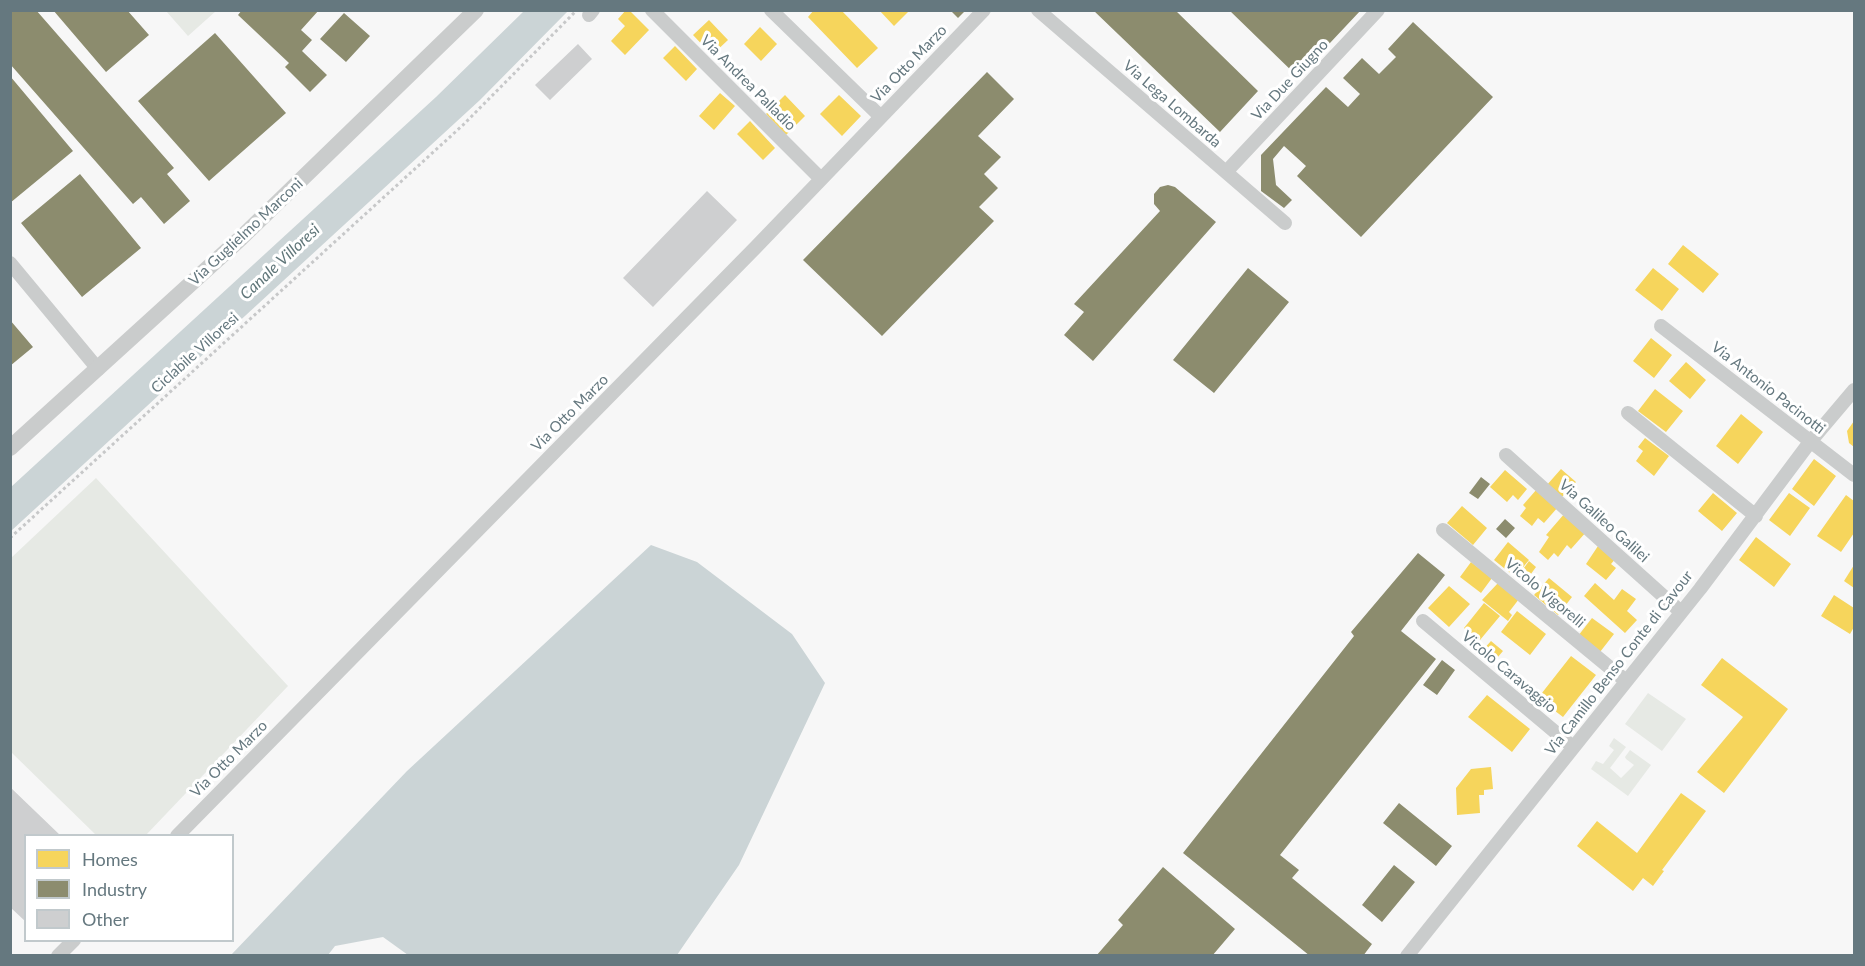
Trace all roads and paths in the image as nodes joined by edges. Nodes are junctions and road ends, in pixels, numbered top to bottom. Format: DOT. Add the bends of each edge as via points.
graph roads {
  1 [pos="476,10"];
  2 [pos="652,10"];
  3 [pos="771,10"];
  4 [pos="984,10"];
  5 [pos="1038,10"];
  6 [pos="1378,10"];
  7 [pos="586,12"];
  8 [pos="881,117"];
  9 [pos="1226,172"];
  10 [pos="821,179"];
  11 [pos="1285,223"];
  12 [pos="10,263"];
  13 [pos="1661,326"];
  14 [pos="98,369"];
  15 [pos="1854,390"];
  16 [pos="1628,413"];
  17 [pos="1810,442"];
  18 [pos="10,448"];
  19 [pos="1506,455"];
  20 [pos="1854,475"];
  21 [pos="1756,516"];
  22 [pos="1443,530"];
  23 [pos="10,538"];
  24 [pos="1681,612"];
  25 [pos="1423,621"];
  26 [pos="1626,681"];
  27 [pos="1573,747"];
  28 [pos="179,834"];
  29 [pos="72,942"];
  30 [pos="58,956"];
  31 [pos="1407,956"];
  1 -- 14 [label="street, Via Guglielmo Marconi" via="241,238"];
  2 -- 10 [label="street, Via Andrea Palladio"];
  3 -- 8 [label="street"];
  4 -- 8 [label="street, Via Otto Marzo"];
  5 -- 9 [label="street, Via Lega Lombarda"];
  6 -- 9 [label="street, Via Due Giugno"];
  7 -- 23 [label="path, Ciclabile Villoresi"];
  8 -- 10 [label="street, Via Otto Marzo"];
  9 -- 11 [label="street, Via Lega Lombarda"];
  10 -- 28 [label="street, Via Otto Marzo"];
  12 -- 14 [label="street"];
  13 -- 17 [label="street, Via Antonio Pacinotti"];
  14 -- 18 [label="street, Via Guglielmo Marconi"];
  15 -- 17 [label="street, Via Camillo Benso Conte di Cavour"];
  16 -- 21 [label="street"];
  17 -- 20 [label="street, Via Antonio Pacinotti"];
  17 -- 21 [label="street, Via Camillo Benso Conte di Cavour"];
  19 -- 24 [label="street, Via Galileo Galilei"];
  21 -- 24 [label="street, Via Camillo Benso Conte di Cavour"];
  22 -- 26 [label="street, Vicolo Vigorelli"];
  24 -- 26 [label="street, Via Camillo Benso Conte di Cavour"];
  25 -- 27 [label="street, Vicolo Caravaggio"];
  26 -- 27 [label="street, Via Camillo Benso Conte di Cavour"];
  27 -- 31 [label="street, Via Camillo Benso Conte di Cavour"];
  29 -- 30 [label="street"];
}
